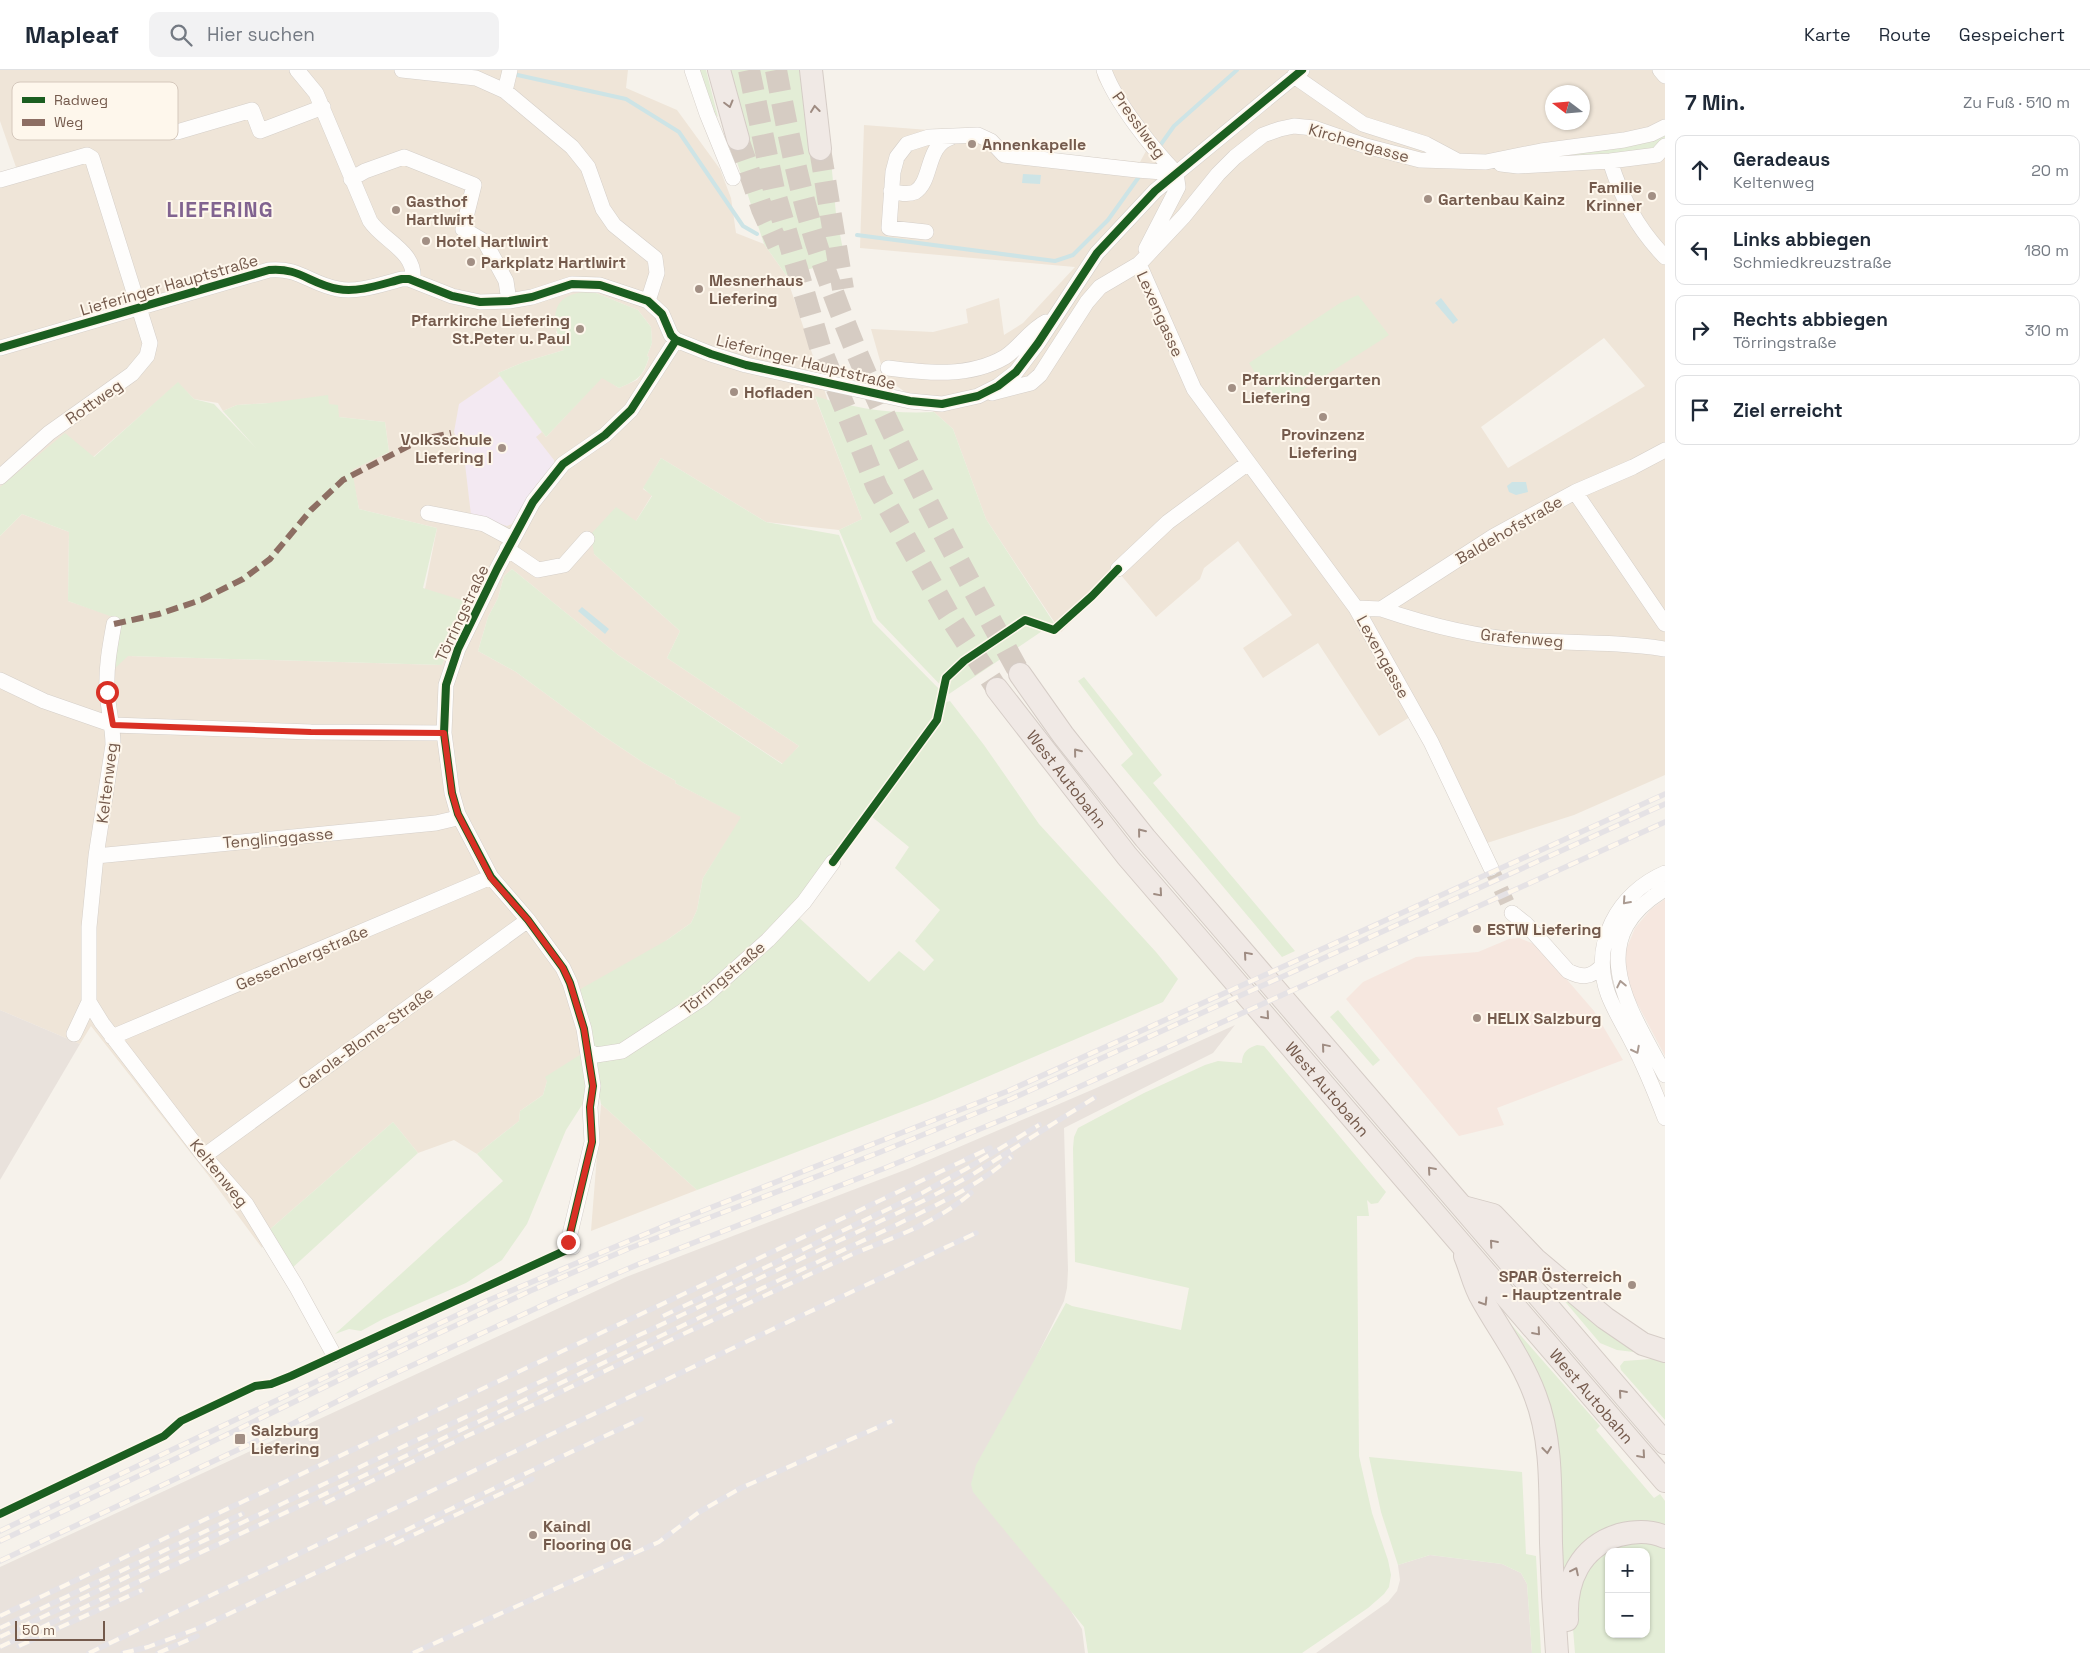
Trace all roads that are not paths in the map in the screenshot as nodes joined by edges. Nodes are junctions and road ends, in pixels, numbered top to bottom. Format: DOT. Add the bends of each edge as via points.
graph roads {
  1 [pos="297,70"];
  2 [pos="402,70"];
  3 [pos="692,70"];
  4 [pos="719,70"];
  5 [pos="811,70"];
  6 [pos="1660,70"];
  7 [pos="1107,71"];
  8 [pos="1298,73"];
  9 [pos="1665,76"];
  10 [pos="508,80"];
  11 [pos="323,107"];
  12 [pos="1665,127"];
  13 [pos="178,132"];
  14 [pos="958,136"];
  15 [pos="738,139"];
  16 [pos="1665,146"];
  17 [pos="820,149"];
  18 [pos="1456,160"];
  19 [pos="1610,161"];
  20 [pos="1486,162"];
  21 [pos="1176,173"];
  22 [pos="734,178"];
  23 [pos="351,179"];
  24 [pos="0,180"];
  25 [pos="891,191"];
  26 [pos="926,232"];
  27 [pos="1665,257"];
  28 [pos="1139,264"];
  29 [pos="413,280"];
  30 [pos="509,301"];
  31 [pos="648,301"];
  32 [pos="139,308"];
  33 [pos="1054,318"];
  34 [pos="676,340"];
  35 [pos="0,348"];
  36 [pos="888,368"];
  37 [pos="978,396"];
  38 [pos="1665,450"];
  39 [pos="1248,463"];
  40 [pos="0,477"];
  41 [pos="1575,492"];
  42 [pos="428,513"];
  43 [pos="587,539"];
  44 [pos="510,544"];
  45 [pos="1118,570"];
  46 [pos="1356,608"];
  47 [pos="1381,609"];
  48 [pos="114,624"];
  49 [pos="1665,624"];
  50 [pos="1665,649"];
  51 [pos="1020,674"];
  52 [pos="0,680"];
  53 [pos="998,689"];
  54 [pos="113,725"];
  55 [pos="444,733"];
  56 [pos="458,814"];
  57 [pos="96,856"];
  58 [pos="833,862"];
  59 [pos="1491,868"];
  60 [pos="1665,873"];
  61 [pos="491,878"];
  62 [pos="1665,889"];
  63 [pos="1512,914"];
  64 [pos="528,920"];
  65 [pos="1602,966"];
  66 [pos="89,1002"];
  67 [pos="74,1034"];
  68 [pos="112,1037"];
  69 [pos="588,1050"];
  70 [pos="1661,1076"];
  71 [pos="1665,1100"];
  72 [pos="1665,1118"];
  73 [pos="204,1156"];
  74 [pos="1463,1207"];
  75 [pos="1460,1241"];
  76 [pos="573,1247"];
  77 [pos="1631,1336"];
  78 [pos="1665,1341"];
  79 [pos="1665,1351"];
  80 [pos="334,1355"];
  81 [pos="1665,1443"];
  82 [pos="1665,1481"];
  83 [pos="1665,1537"];
  84 [pos="1556,1653"];
  85 [pos="1569,1653"];
  1 -- 11 [label="street"];
  2 -- 10 [label="street"];
  3 -- 22 [label="street"];
  4 -- 15 [label="highway, one-way"];
  17 -- 5 [label="highway, one-way"];
  6 -- 9 [label="street"];
  7 -- 21 [label="street, Presslweg" via="1115,94"];
  8 -- 18 [label="street, Kirchengasse" via="1363,124 1426,144"];
  8 -- 21 [label="street, Lieferinger Hauptstraße"];
  10 -- 31 [label="street" via="588,167 603,209 614,225 655,258 657,273"];
  11 -- 13 [label="street" via="260,131 252,110"];
  11 -- 23 [label="street"];
  12 -- 20 [label="street, Kirchengasse" via="1624,140"];
  14 -- 21 [label="street" via="985,137 1004,156"];
  14 -- 25 [label="street" via="943,140 921,185 914,192"];
  14 -- 25 [label="street" via="929,137 907,144 897,157"];
  16 -- 19 [label="street, Kirchengasse" via="1657,154"];
  18 -- 20 [label="street, Kirchengasse"];
  18 -- 28 [label="street, Kirchengasse" via="1420,160 1314,128 1294,126 1280,129 1263,135 1235,157"];
  19 -- 20 [label="street, Kirchengasse" via="1518,166"];
  19 -- 27 [label="street" via="1637,224"];
  21 -- 28 [label="street" via="1178,187"];
  21 -- 33 [label="street, Lieferinger Hauptstraße" via="1154,191 1098,253"];
  23 -- 29 [label="street" via="375,229 388,237 412,264"];
  23 -- 30 [label="street" via="404,157 474,185 463,229 485,242 506,281"];
  24 -- 32 [label="street, Rottweg" via="88,155 92,158"];
  25 -- 26 [label="street" via="889,228"];
  28 -- 37 [label="street, Kirchengasse" via="1100,287 1040,375 1031,383"];
  28 -- 39 [label="street, Lexengasse" via="1194,390"];
  29 -- 30 [label="street, Lieferinger Hauptstraße" via="466,300"];
  29 -- 32 [label="street, Lieferinger Hauptstraße" via="340,290 293,271 269,270"];
  30 -- 31 [label="street, Lieferinger Hauptstraße" via="586,283"];
  31 -- 34 [label="street" via="662,314"];
  32 -- 35 [label="street, Lieferinger Hauptstraße"];
  32 -- 40 [label="street, Rottweg" via="150,343 147,356 132,374 49,433"];
  33 -- 36 [label="street, Lieferinger Hauptstraße" via="1004,357 983,366 931,374"];
  33 -- 37 [label="street, Lieferinger Hauptstraße" via="1016,372"];
  34 -- 37 [label="street, Lieferinger Hauptstraße" via="776,373 910,401 942,404"];
  34 -- 44 [label="street, Törringstraße" via="631,410 605,435 563,464 534,502"];
  38 -- 41 [label="street, Baldehofstraße"];
  39 -- 45 [label="street" via="1168,522"];
  39 -- 46 [label="street, Lexengasse"];
  41 -- 47 [label="street, Baldehofstraße" via="1494,536"];
  41 -- 49 [label="street"];
  42 -- 44 [label="street" via="484,524"];
  43 -- 44 [label="street" via="564,566 538,570"];
  44 -- 55 [label="street, Törringstraße" via="451,667 446,685"];
  46 -- 47 [label="street"];
  46 -- 59 [label="street, Lexengasse" via="1431,742"];
  47 -- 50 [label="street, Grafenweg" via="1451,630 1514,639 1630,644"];
  48 -- 54 [label="street, Keltenweg" via="106,669"];
  74 -- 51 [label="highway, West Autobahn, one-way" via="1145,838 1063,736"];
  52 -- 54 [label="street" via="44,701"];
  53 -- 75 [label="highway, West Autobahn, one-way" via="1127,856"];
  54 -- 55 [label="street"];
  54 -- 57 [label="street, Keltenweg" via="111,767"];
  55 -- 56 [label="street, Törringstraße"];
  56 -- 57 [label="street, Tenglinggasse" via="453,819 436,823"];
  56 -- 61 [label="street, Törringstraße"];
  57 -- 66 [label="street, Keltenweg" via="89,927"];
  58 -- 69 [label="street, Törringstraße" via="804,902 768,940 703,998 622,1051 596,1055"];
  60 -- 65 [label="street, one-way" via="1638,888 1619,909 1608,931"];
  61 -- 64 [label="street, Törringstraße"];
  61 -- 68 [label="street, Gessenbergstraße"];
  70 -- 62 [label="street, one-way" via="1623,992 1618,950 1627,923 1637,910"];
  63 -- 65 [label="street" via="1526,924 1568,971 1584,977 1594,974"];
  64 -- 69 [label="street, Törringstraße" via="567,976"];
  64 -- 73 [label="street, Carola-Blome-Straße"];
  65 -- 70 [label="street, one-way" via="1608,994"];
  66 -- 67 [label="street, Keltenweg"];
  66 -- 68 [label="street, Keltenweg"];
  68 -- 73 [label="street, Keltenweg"];
  69 -- 76 [label="street, Törringstraße" via="593,1086 590,1107 592,1142 568,1242"];
  70 -- 71 [label="street"];
  70 -- 72 [label="street"];
  73 -- 80 [label="street, Keltenweg" via="246,1204"];
  74 -- 77 [label="highway" via="1493,1216 1536,1260"];
  81 -- 74 [label="highway, West Autobahn, one-way"];
  75 -- 82 [label="highway, West Autobahn, one-way"];
  75 -- 84 [label="highway, one-way" via="1481,1297 1524,1369 1541,1416 1550,1482"];
  77 -- 78 [label="highway"];
  77 -- 79 [label="highway"];
  85 -- 83 [label="highway, one-way" via="1566,1600 1580,1562 1594,1547 1610,1538 1632,1532"];
}
